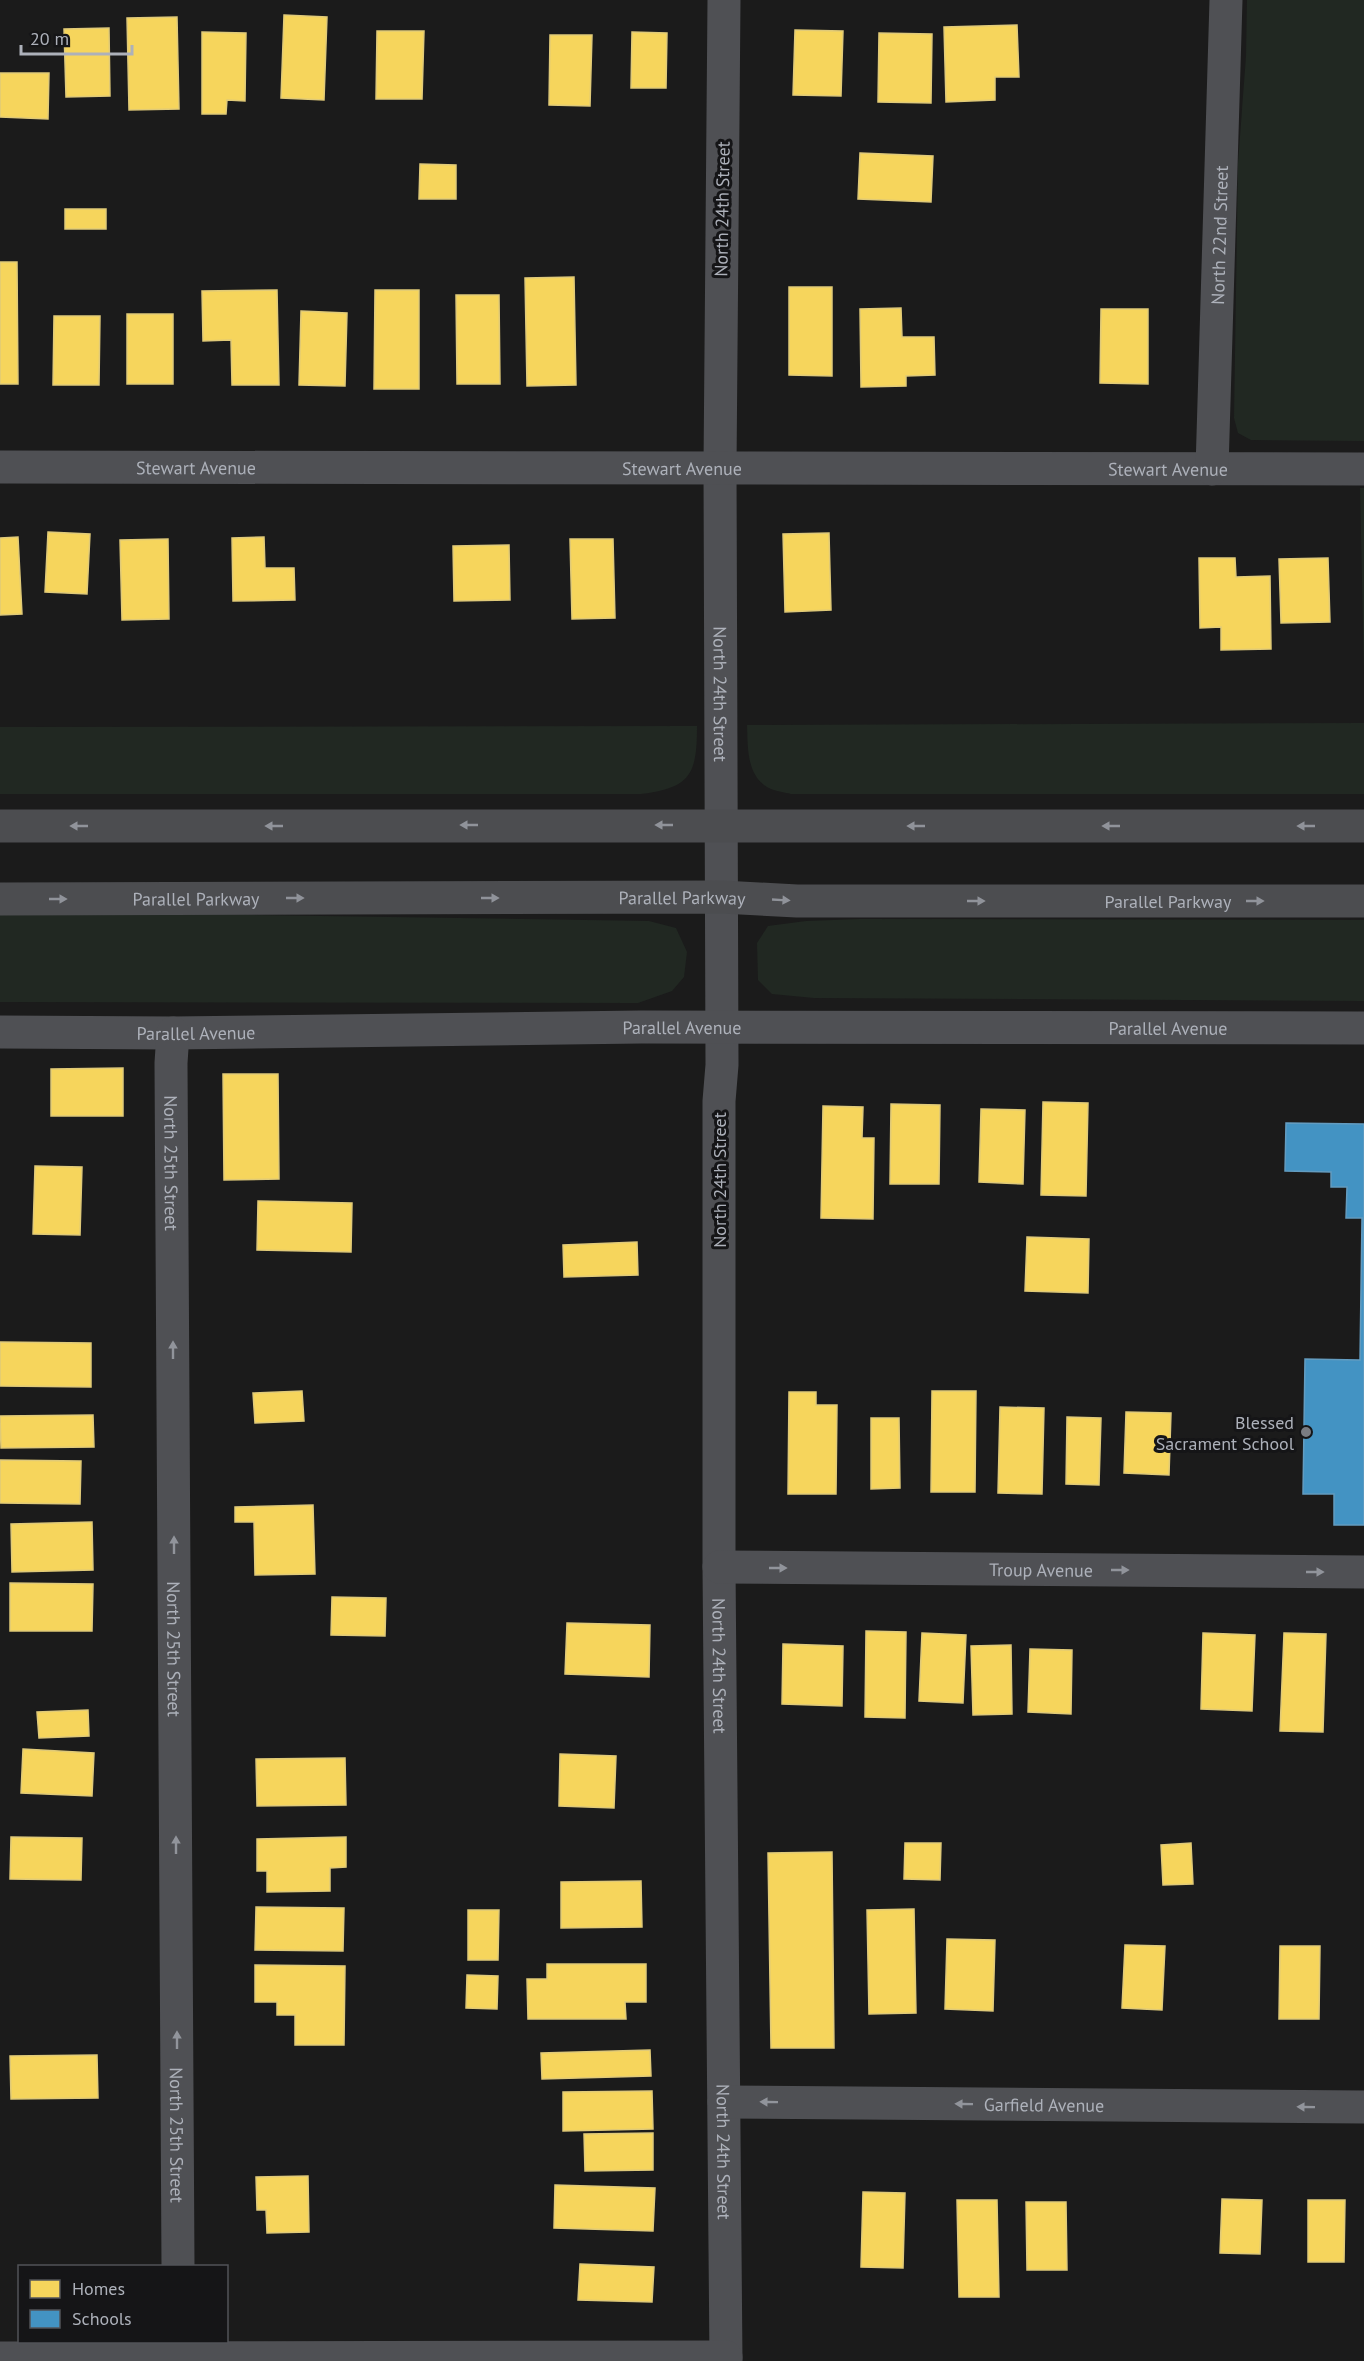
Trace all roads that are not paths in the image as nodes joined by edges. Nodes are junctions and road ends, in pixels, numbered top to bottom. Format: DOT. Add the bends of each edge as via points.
graph roads {
  1 [pos="724,0"];
  2 [pos="1226,0"];
  3 [pos="0,467"];
  4 [pos="720,467"];
  5 [pos="1364,469"];
  6 [pos="1212,470"];
  7 [pos="722,825"];
  8 [pos="0,826"];
  9 [pos="1364,826"];
  10 [pos="722,897"];
  11 [pos="0,899"];
  12 [pos="1364,901"];
  13 [pos="721,1028"];
  14 [pos="1364,1028"];
  15 [pos="0,1032"];
  16 [pos="173,1034"];
  17 [pos="719,1567"];
  18 [pos="1364,1572"];
  19 [pos="724,2102"];
  20 [pos="1364,2107"];
  21 [pos="178,2265"];
  22 [pos="179,2354"];
  23 [pos="0,2358"];
  24 [pos="726,2359"];
  1 -- 4 [label="street, North 24th Street"];
  2 -- 6 [label="street, North 22nd Street"];
  3 -- 4 [label="street, Stewart Avenue"];
  4 -- 6 [label="street, Stewart Avenue"];
  4 -- 7 [label="street, North 24th Street"];
  5 -- 6 [label="street, Stewart Avenue"];
  7 -- 8 [label="main road, one-way"];
  9 -- 7 [label="main road, one-way"];
  7 -- 10 [label="street, North 24th Street"];
  11 -- 10 [label="main road, Parallel Parkway, one-way"];
  10 -- 12 [label="main road, Parallel Parkway, one-way" via="797,901"];
  10 -- 13 [label="street, North 24th Street"];
  13 -- 14 [label="street, Parallel Avenue"];
  13 -- 16 [label="street, Parallel Avenue"];
  13 -- 17 [label="street, North 24th Street"];
  15 -- 16 [label="street, Parallel Avenue"];
  21 -- 16 [label="street, North 25th Street, one-way"];
  17 -- 18 [label="street, Troup Avenue, one-way"];
  17 -- 19 [label="street, North 24th Street"];
  20 -- 19 [label="street, Garfield Avenue, one-way"];
  19 -- 24 [label="street, North 24th Street"];
  22 -- 23 [label="street"];
  22 -- 24 [label="street"];
}
